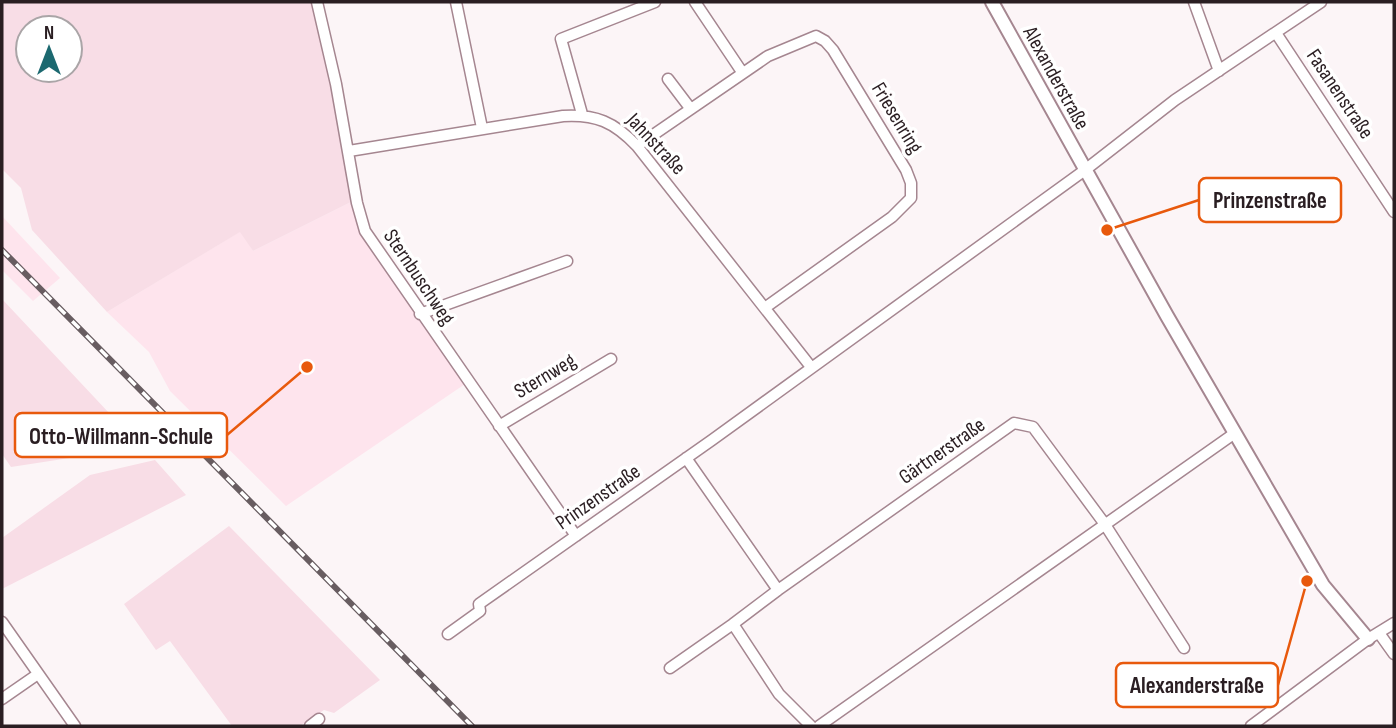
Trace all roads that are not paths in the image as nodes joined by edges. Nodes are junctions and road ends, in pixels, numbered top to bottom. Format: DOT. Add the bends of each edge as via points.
graph roads {
  1 [pos="317,2"];
  2 [pos="456,2"];
  3 [pos="655,2"];
  4 [pos="695,2"];
  5 [pos="992,2"];
  6 [pos="1194,2"];
  7 [pos="1321,2"];
  8 [pos="1276,33"];
  9 [pos="1219,71"];
  10 [pos="742,72"];
  11 [pos="668,79"];
  12 [pos="690,108"];
  13 [pos="582,114"];
  14 [pos="482,128"];
  15 [pos="637,146"];
  16 [pos="349,151"];
  17 [pos="1085,170"];
  18 [pos="1394,212"];
  19 [pos="567,261"];
  20 [pos="766,307"];
  21 [pos="420,314"];
  22 [pos="611,359"];
  23 [pos="811,367"];
  24 [pos="499,426"];
  25 [pos="1235,433"];
  26 [pos="686,458"];
  27 [pos="1104,523"];
  28 [pos="576,536"];
  29 [pos="778,590"];
  30 [pos="2,622"];
  31 [pos="733,624"];
  32 [pos="1394,624"];
  33 [pos="448,634"];
  34 [pos="1374,636"];
  35 [pos="1184,648"];
  36 [pos="1394,654"];
  37 [pos="670,668"];
  38 [pos="38,674"];
  39 [pos="2,699"];
  40 [pos="319,719"];
  41 [pos="75,726"];
  42 [pos="310,726"];
  43 [pos="811,726"];
  44 [pos="819,726"];
  45 [pos="1251,726"];
  1 -- 16 [label="street, Sternbuschweg"];
  2 -- 14 [label="street"];
  3 -- 13 [label="street" via="561,40"];
  4 -- 10 [label="street"];
  5 -- 17 [label="street, Alexanderstraße"];
  6 -- 9 [label="street"];
  7 -- 8 [label="street, Prinzenstraße"];
  8 -- 9 [label="street, Prinzenstraße"];
  8 -- 18 [label="street, Fasanenstraße"];
  9 -- 17 [label="street, Prinzenstraße"];
  10 -- 12 [label="street, Friesenring"];
  10 -- 20 [label="street, Friesenring" via="794,44 816,36 825,41 911,183 911,198 892,217"];
  11 -- 12 [label="street"];
  12 -- 15 [label="street, Friesenring"];
  13 -- 14 [label="street, Jahnstraße"];
  13 -- 15 [label="street, Jahnstraße" via="605,120"];
  14 -- 16 [label="street, Jahnstraße"];
  15 -- 20 [label="street, Jahnstraße"];
  16 -- 21 [label="street, Sternbuschweg" via="365,231"];
  17 -- 23 [label="street, Prinzenstraße"];
  17 -- 25 [label="street, Alexanderstraße"];
  19 -- 21 [label="street"];
  20 -- 23 [label="street, Jahnstraße"];
  21 -- 24 [label="street, Sternbuschweg"];
  22 -- 24 [label="street, Sternweg"];
  23 -- 26 [label="street, Prinzenstraße"];
  24 -- 28 [label="street, Sternbuschweg"];
  25 -- 27 [label="street"];
  25 -- 34 [label="street, Alexanderstraße" via="1323,585"];
  26 -- 28 [label="street, Prinzenstraße"];
  26 -- 29 [label="street"];
  27 -- 29 [label="street, Gärtnerstraße" via="1033,427 1014,423"];
  27 -- 35 [label="street, Gärtnerstraße"];
  27 -- 44 [label="street"];
  28 -- 33 [label="street, Prinzenstraße" via="479,604 480,611"];
  29 -- 31 [label="street, Gärtnerstraße"];
  30 -- 38 [label="street"];
  31 -- 37 [label="street, Gärtnerstraße"];
  31 -- 43 [label="street" via="779,694"];
  32 -- 34 [label="street"];
  34 -- 36 [label="street"];
  34 -- 45 [label="street"];
  38 -- 39 [label="street"];
  38 -- 41 [label="street"];
  40 -- 42 [label="street"];
}
